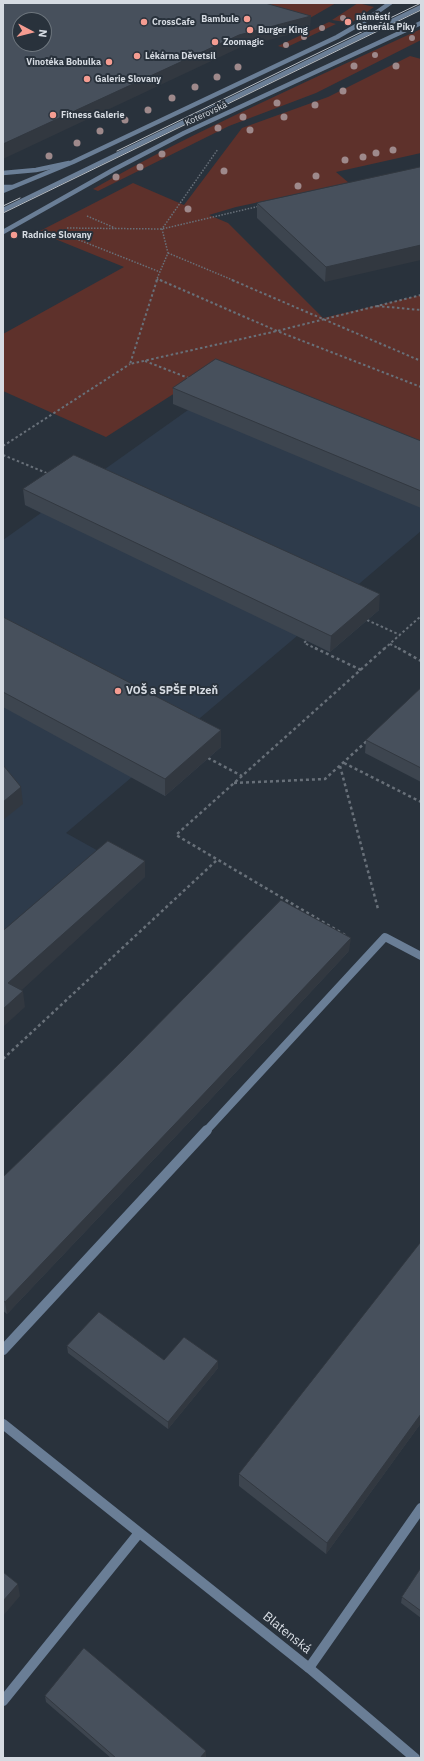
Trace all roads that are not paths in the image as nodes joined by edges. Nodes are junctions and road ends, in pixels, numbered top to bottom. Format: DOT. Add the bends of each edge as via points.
graph roads {
  1 [pos="390,3"];
  2 [pos="421,7"];
  3 [pos="421,23"];
  4 [pos="74,162"];
  5 [pos="3,173"];
  6 [pos="3,187"];
  7 [pos="12,187"];
  8 [pos="3,192"];
  9 [pos="3,210"];
  10 [pos="3,232"];
  11 [pos="421,956"];
  12 [pos="3,1350"];
  13 [pos="3,1424"];
  14 [pos="421,1508"];
  15 [pos="139,1533"];
  16 [pos="309,1668"];
  17 [pos="3,1701"];
  18 [pos="415,1758"];
  1 -- 4 [label="street, Koterovská" via="337,37"];
  2 -- 9 [label="street, Koterovská"];
  3 -- 10 [label="street, Koterovská" via="184,133"];
  4 -- 5 [label="street" via="36,170"];
  4 -- 7 [label="street, Koterovská"];
  6 -- 7 [label="street"];
  7 -- 8 [label="street, Koterovská"];
  11 -- 12 [label="street" via="385,937"];
  13 -- 15 [label="street, Blatenská"];
  14 -- 16 [label="street"];
  15 -- 16 [label="street, Blatenská"];
  15 -- 17 [label="street"];
  16 -- 18 [label="street, Blatenská"];
}
